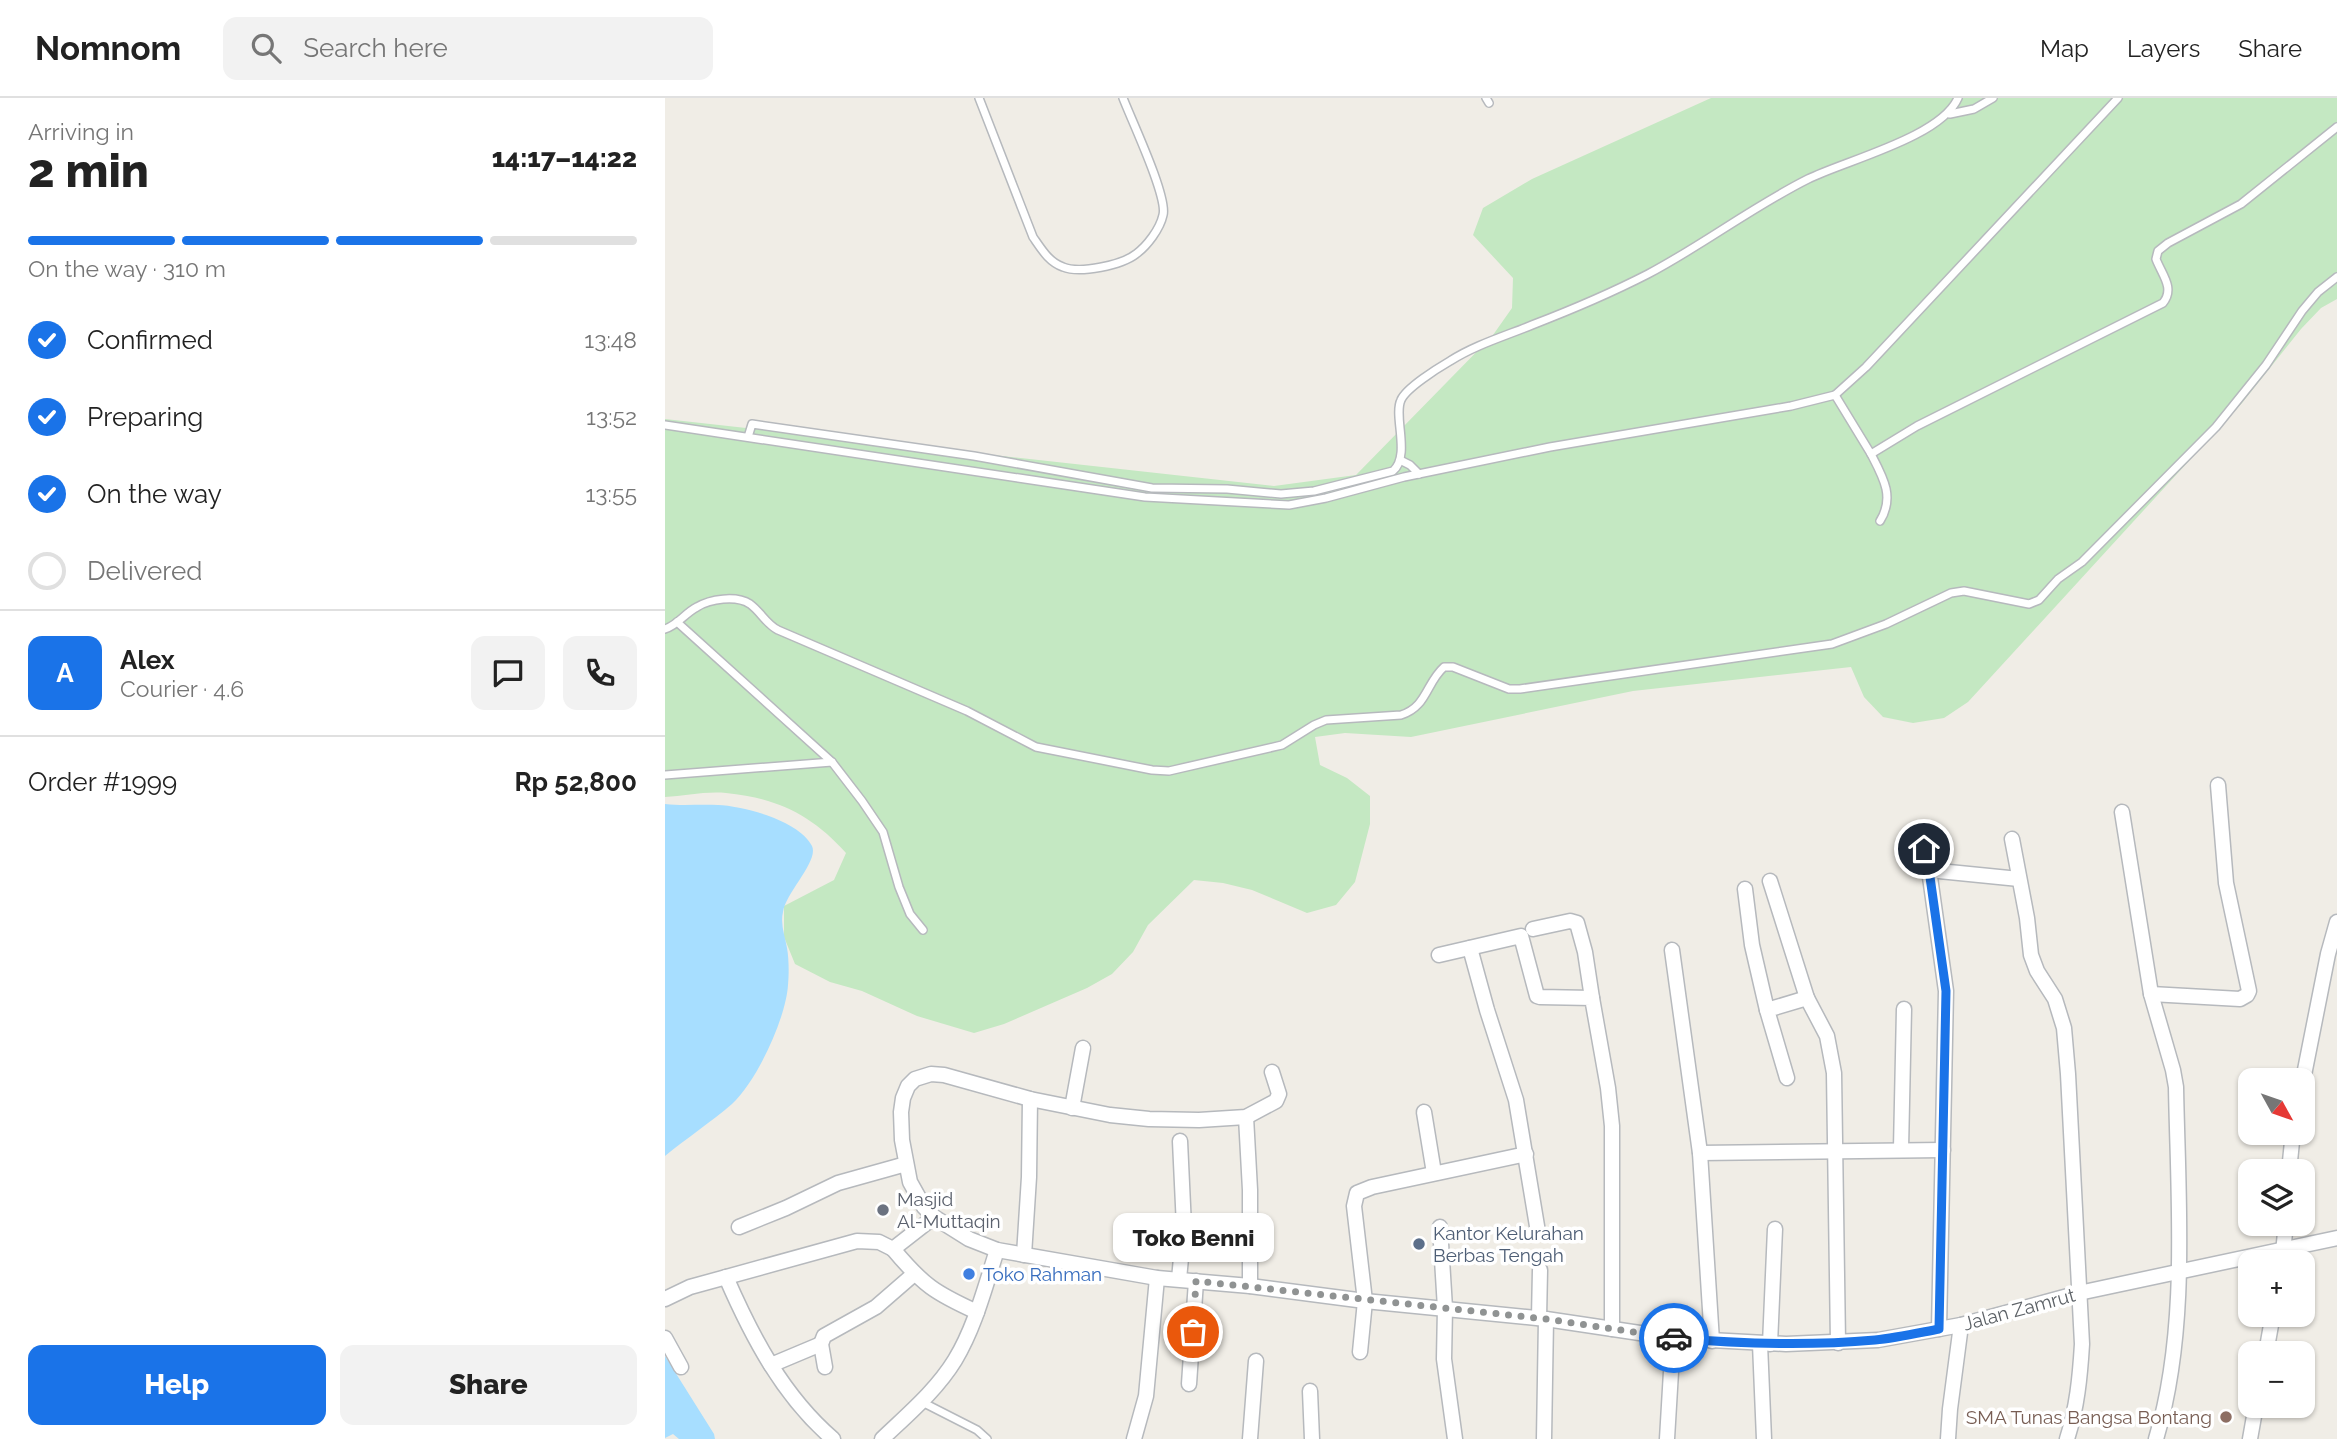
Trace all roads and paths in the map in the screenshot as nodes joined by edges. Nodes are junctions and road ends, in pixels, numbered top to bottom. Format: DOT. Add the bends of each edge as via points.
graph roads {
  1 [pos="979,98"];
  2 [pos="1123,98"];
  3 [pos="1958,98"];
  4 [pos="1993,98"];
  5 [pos="2118,98"];
  6 [pos="1949,114"];
  7 [pos="2337,127"];
  8 [pos="2337,277"];
  9 [pos="1835,395"];
  10 [pos="665,425"];
  11 [pos="748,437"];
  12 [pos="1871,454"];
  13 [pos="1400,460"];
  14 [pos="1419,474"];
  15 [pos="1880,521"];
  16 [pos="677,622"];
  17 [pos="665,629"];
  18 [pos="832,762"];
  19 [pos="665,775"];
  20 [pos="2218,785"];
  21 [pos="2122,812"];
  22 [pos="2012,839"];
  23 [pos="1924,849"];
  24 [pos="1929,870"];
  25 [pos="2019,879"];
  26 [pos="1770,881"];
  27 [pos="1745,889"];
  28 [pos="2337,922"];
  29 [pos="1533,929"];
  30 [pos="923,930"];
  31 [pos="1470,948"];
  32 [pos="1672,950"];
  33 [pos="2332,954"];
  34 [pos="1439,955"];
  35 [pos="2151,994"];
  36 [pos="1592,998"];
  37 [pos="1807,998"];
  38 [pos="1904,1009"];
  39 [pos="1767,1010"];
  40 [pos="1083,1048"];
  41 [pos="2306,1068"];
  42 [pos="1272,1072"];
  43 [pos="1787,1078"];
  44 [pos="1030,1099"];
  45 [pos="1072,1108"];
  46 [pos="1424,1112"];
  47 [pos="1246,1117"];
  48 [pos="1180,1141"];
  49 [pos="1901,1149"];
  50 [pos="1835,1150"];
  51 [pos="1943,1150"];
  52 [pos="1700,1153"];
  53 [pos="1526,1154"];
  54 [pos="906,1164"];
  55 [pos="1434,1173"];
  56 [pos="934,1217"];
  57 [pos="739,1227"];
  58 [pos="1440,1227"];
  59 [pos="1775,1229"];
  60 [pos="1538,1232"];
  61 [pos="2337,1238"];
  62 [pos="893,1249"];
  63 [pos="997,1250"];
  64 [pos="2299,1250"];
  65 [pos="1024,1255"];
  66 [pos="2238,1262"];
  67 [pos="1540,1270"];
  68 [pos="2180,1270"];
  69 [pos="914,1275"];
  70 [pos="726,1277"];
  71 [pos="1157,1278"];
  72 [pos="1179,1279"];
  73 [pos="1196,1281"];
  74 [pos="1250,1286"];
  75 [pos="2079,1293"];
  76 [pos="665,1299"];
  77 [pos="1365,1301"];
  78 [pos="1444,1308"];
  79 [pos="977,1312"];
  80 [pos="1542,1318"];
  81 [pos="1961,1325"];
  82 [pos="1612,1329"];
  83 [pos="1939,1329"];
  84 [pos="665,1338"];
  85 [pos="1674,1338"];
  86 [pos="1712,1341"];
  87 [pos="1838,1343"];
  88 [pos="821,1344"];
  89 [pos="1765,1344"];
  90 [pos="1360,1352"];
  91 [pos="1256,1362"];
  92 [pos="771,1365"];
  93 [pos="681,1367"];
  94 [pos="825,1367"];
  95 [pos="1189,1384"];
  96 [pos="1310,1391"];
  97 [pos="921,1402"];
  98 [pos="2254,1418"];
  99 [pos="833,1439"];
  100 [pos="882,1439"];
  101 [pos="987,1439"];
  102 [pos="1134,1439"];
  103 [pos="1250,1439"];
  104 [pos="1312,1439"];
  105 [pos="1455,1439"];
  106 [pos="1544,1439"];
  107 [pos="1667,1439"];
  108 [pos="1764,1439"];
  109 [pos="1948,1439"];
  110 [pos="2067,1439"];
  111 [pos="2156,1439"];
  112 [pos="2251,1439"];
  1 -- 2 [label="lane" via="1046,257 1064,268 1086,269 1135,255 1156,231 1164,213"];
  3 -- 6 [label="lane"];
  4 -- 6 [label="lane" via="1974,109"];
  5 -- 9 [label="lane"];
  6 -- 13 [label="lane" via="1913,136 1808,179 1649,274 1450,361 1401,400"];
  7 -- 12 [label="lane" via="2241,204 2158,251 2156,259 2169,287 2163,303 1917,426"];
  8 -- 16 [label="lane" via="2302,311 2266,365 2215,427 2082,562 2029,604 1963,591 1951,593 1832,644 1520,689 1444,667 1412,712 1326,720 1282,745 1169,771 1036,747 968,711 778,630 743,601 706,603"];
  9 -- 12 [label="lane"];
  9 -- 14 [label="lane"];
  10 -- 11 [label="lane"];
  11 -- 13 [label="lane" via="752,424 1152,488 1281,494 1314,491 1393,471"];
  11 -- 14 [label="lane" via="1145,497 1289,505"];
  12 -- 15 [label="lane" via="1888,494"];
  13 -- 14 [label="lane"];
  16 -- 17 [label="lane"];
  16 -- 18 [label="lane"];
  18 -- 19 [label="lane"];
  18 -- 30 [label="lane" via="883,832 910,915"];
  20 -- 35 [label="street" via="2224,875 2249,991 2240,999"];
  21 -- 35 [label="street"];
  22 -- 25 [label="street"];
  23 -- 24 [label="street"];
  24 -- 25 [label="street"];
  24 -- 51 [label="street" via="1946,991"];
  25 -- 75 [label="street" via="2031,955 2055,999 2064,1028"];
  26 -- 37 [label="street"];
  27 -- 39 [label="street"];
  28 -- 33 [label="street"];
  29 -- 36 [label="street" via="1577,923"];
  31 -- 34 [label="street"];
  31 -- 36 [label="street" via="1521,936 1537,996"];
  31 -- 53 [label="street" via="1516,1100"];
  32 -- 52 [label="street"];
  33 -- 41 [label="street"];
  35 -- 68 [label="street" via="2176,1087"];
  36 -- 82 [label="street" via="1612,1126"];
  37 -- 39 [label="street"];
  37 -- 50 [label="street" via="1831,1054"];
  38 -- 49 [label="street"];
  39 -- 43 [label="street"];
  40 -- 45 [label="street"];
  42 -- 47 [label="street" via="1276,1101"];
  44 -- 45 [label="street"];
  44 -- 54 [label="street, Jalan Zamrut" via="944,1075 915,1079 908,1086 901,1112"];
  44 -- 65 [label="street"];
  45 -- 47 [label="street" via="1149,1119"];
  46 -- 55 [label="street"];
  47 -- 74 [label="street"];
  48 -- 72 [label="street" via="1184,1227"];
  49 -- 50 [label="street"];
  49 -- 51 [label="street"];
  50 -- 52 [label="street"];
  50 -- 87 [label="street"];
  51 -- 83 [label="street"];
  52 -- 86 [label="street"];
  53 -- 55 [label="street"];
  53 -- 60 [label="street"];
  54 -- 56 [label="street, Jalan Zamrut" via="915,1193"];
  54 -- 57 [label="street" via="838,1183"];
  55 -- 77 [label="street" via="1357,1194 1354,1206"];
  56 -- 62 [label="street"];
  56 -- 63 [label="street, Jalan Zamrut" via="962,1236"];
  58 -- 78 [label="street"];
  59 -- 89 [label="street"];
  61 -- 64 [label="street, Jalan Zamrut"];
  62 -- 69 [label="street"];
  62 -- 70 [label="street" via="879,1242 857,1241"];
  63 -- 65 [label="street, Jalan Zamrut"];
  63 -- 79 [label="street"];
  65 -- 71 [label="street, Jalan Zamrut"];
  66 -- 68 [label="street, Jalan Zamrut"];
  67 -- 80 [label="street"];
  68 -- 75 [label="street, Jalan Zamrut"];
  68 -- 111 [label="street" via="2171,1368"];
  69 -- 79 [label="street" via="941,1296"];
  69 -- 88 [label="street" via="876,1307 828,1332"];
  70 -- 76 [label="street"];
  70 -- 92 [label="street"];
  71 -- 72 [label="street, Jalan Zamrut"];
  71 -- 102 [label="street" via="1146,1396"];
  72 -- 73 [label="street, Jalan Zamrut"];
  73 -- 74 [label="street, Jalan Zamrut"];
  73 -- 95 [label="street"];
  74 -- 77 [label="street, Jalan Zamrut"];
  75 -- 81 [label="street, Jalan Zamrut"];
  75 -- 110 [label="street" via="2080,1379"];
  77 -- 78 [label="street, Jalan Zamrut"];
  77 -- 90 [label="street"];
  78 -- 80 [label="street, Jalan Zamrut"];
  78 -- 105 [label="street" via="1444,1359"];
  79 -- 97 [label="street" via="954,1362"];
  80 -- 82 [label="street, Jalan Zamrut"];
  80 -- 106 [label="street"];
  81 -- 83 [label="street, Jalan Zamrut"];
  81 -- 109 [label="street"];
  82 -- 85 [label="street, Jalan Zamrut"];
  83 -- 87 [label="street, Jalan Zamrut"];
  84 -- 93 [label="street"];
  85 -- 86 [label="street, Jalan Zamrut"];
  85 -- 107 [label="street"];
  86 -- 89 [label="street, Jalan Zamrut"];
  87 -- 89 [label="street, Jalan Zamrut"];
  88 -- 92 [label="street"];
  88 -- 94 [label="street"];
  89 -- 108 [label="street"];
  91 -- 103 [label="street"];
  92 -- 99 [label="street" via="799,1406"];
  96 -- 104 [label="street"];
  97 -- 100 [label="street"];
  97 -- 101 [label="lane"];
  98 -- 112 [label="street"];
}
